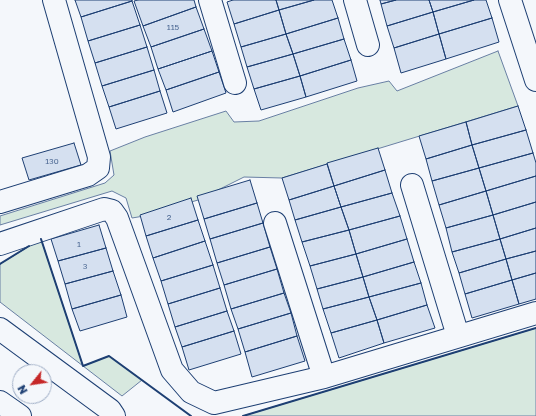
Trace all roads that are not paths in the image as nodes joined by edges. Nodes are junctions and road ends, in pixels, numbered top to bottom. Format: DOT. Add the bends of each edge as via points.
graph roads {
  1 [pos="54,0"];
  2 [pos="210,0"];
  3 [pos="355,0"];
  4 [pos="510,0"];
  5 [pos="368,45"];
  6 [pos="536,77"];
  7 [pos="235,83"];
  8 [pos="412,185"];
  9 [pos="0,202"];
  10 [pos="275,222"];
  11 [pos="0,244"];
  12 [pos="536,313"];
  13 [pos="0,330"];
  14 [pos="458,336"];
  15 [pos="324,377"];
  16 [pos="0,402"];
  17 [pos="20,416"];
  18 [pos="114,416"];
  1 -- 9 [label="street" via="99,157 98,168 88,175"];
  2 -- 7 [label="street"];
  3 -- 5 [label="street"];
  4 -- 6 [label="street"];
  8 -- 14 [label="street"];
  10 -- 15 [label="street"];
  11 -- 15 [label="street" via="104,209 112,211 117,218 172,370 191,392 214,402"];
  12 -- 14 [label="street"];
  13 -- 18 [label="street" via="110,410"];
  14 -- 15 [label="street"];
  16 -- 17 [label="street"];
}
